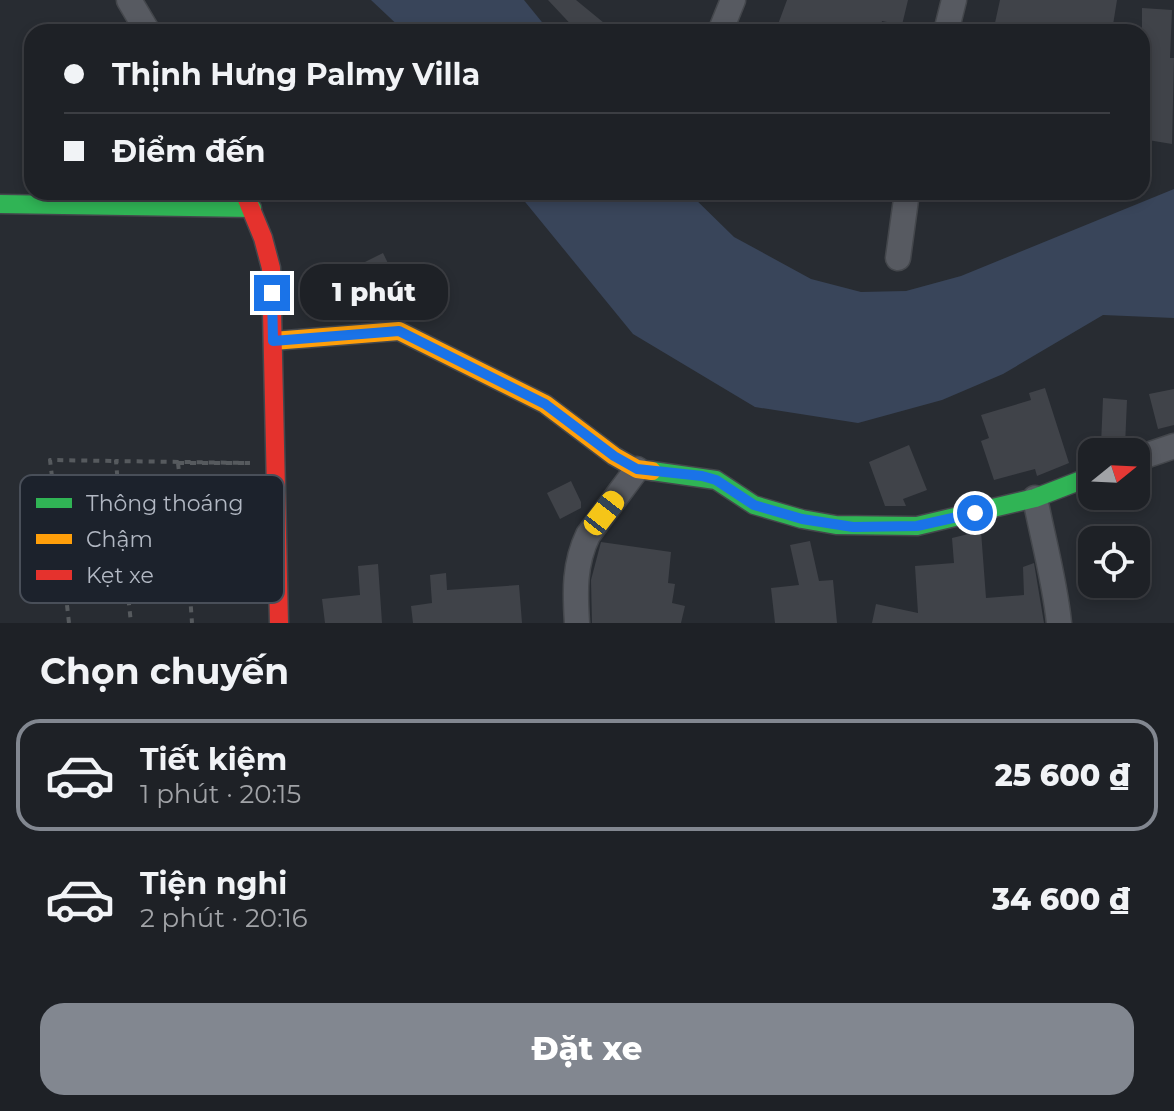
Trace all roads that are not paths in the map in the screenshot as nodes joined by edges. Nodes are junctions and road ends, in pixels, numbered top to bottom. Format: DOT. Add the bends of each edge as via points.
graph roads {
  1 [pos="129,0"];
  2 [pos="733,0"];
  3 [pos="954,0"];
  4 [pos="143,24"];
  5 [pos="723,24"];
  6 [pos="948,24"];
  7 [pos="248,200"];
  8 [pos="906,200"];
  9 [pos="0,204"];
  10 [pos="898,258"];
  11 [pos="273,341"];
  12 [pos="1174,446"];
  13 [pos="1150,454"];
  14 [pos="637,469"];
  15 [pos="276,475"];
  16 [pos="1078,481"];
  17 [pos="1035,498"];
  18 [pos="279,603"];
  19 [pos="279,623"];
  20 [pos="577,623"];
  21 [pos="1059,623"];
  1 -- 4 [label="street"];
  2 -- 5 [label="street"];
  3 -- 6 [label="street"];
  7 -- 9 [label="street"];
  7 -- 11 [label="street" via="271,268"];
  8 -- 10 [label="street"];
  11 -- 14 [label="street" via="399,331 545,404"];
  11 -- 15 [label="street"];
  12 -- 13 [label="street"];
  14 -- 17 [label="street" via="702,476 754,505 836,525 917,526"];
  14 -- 20 [label="street" via="582,547 576,574"];
  16 -- 17 [label="street"];
  17 -- 21 [label="street"];
  18 -- 19 [label="street"];
}
